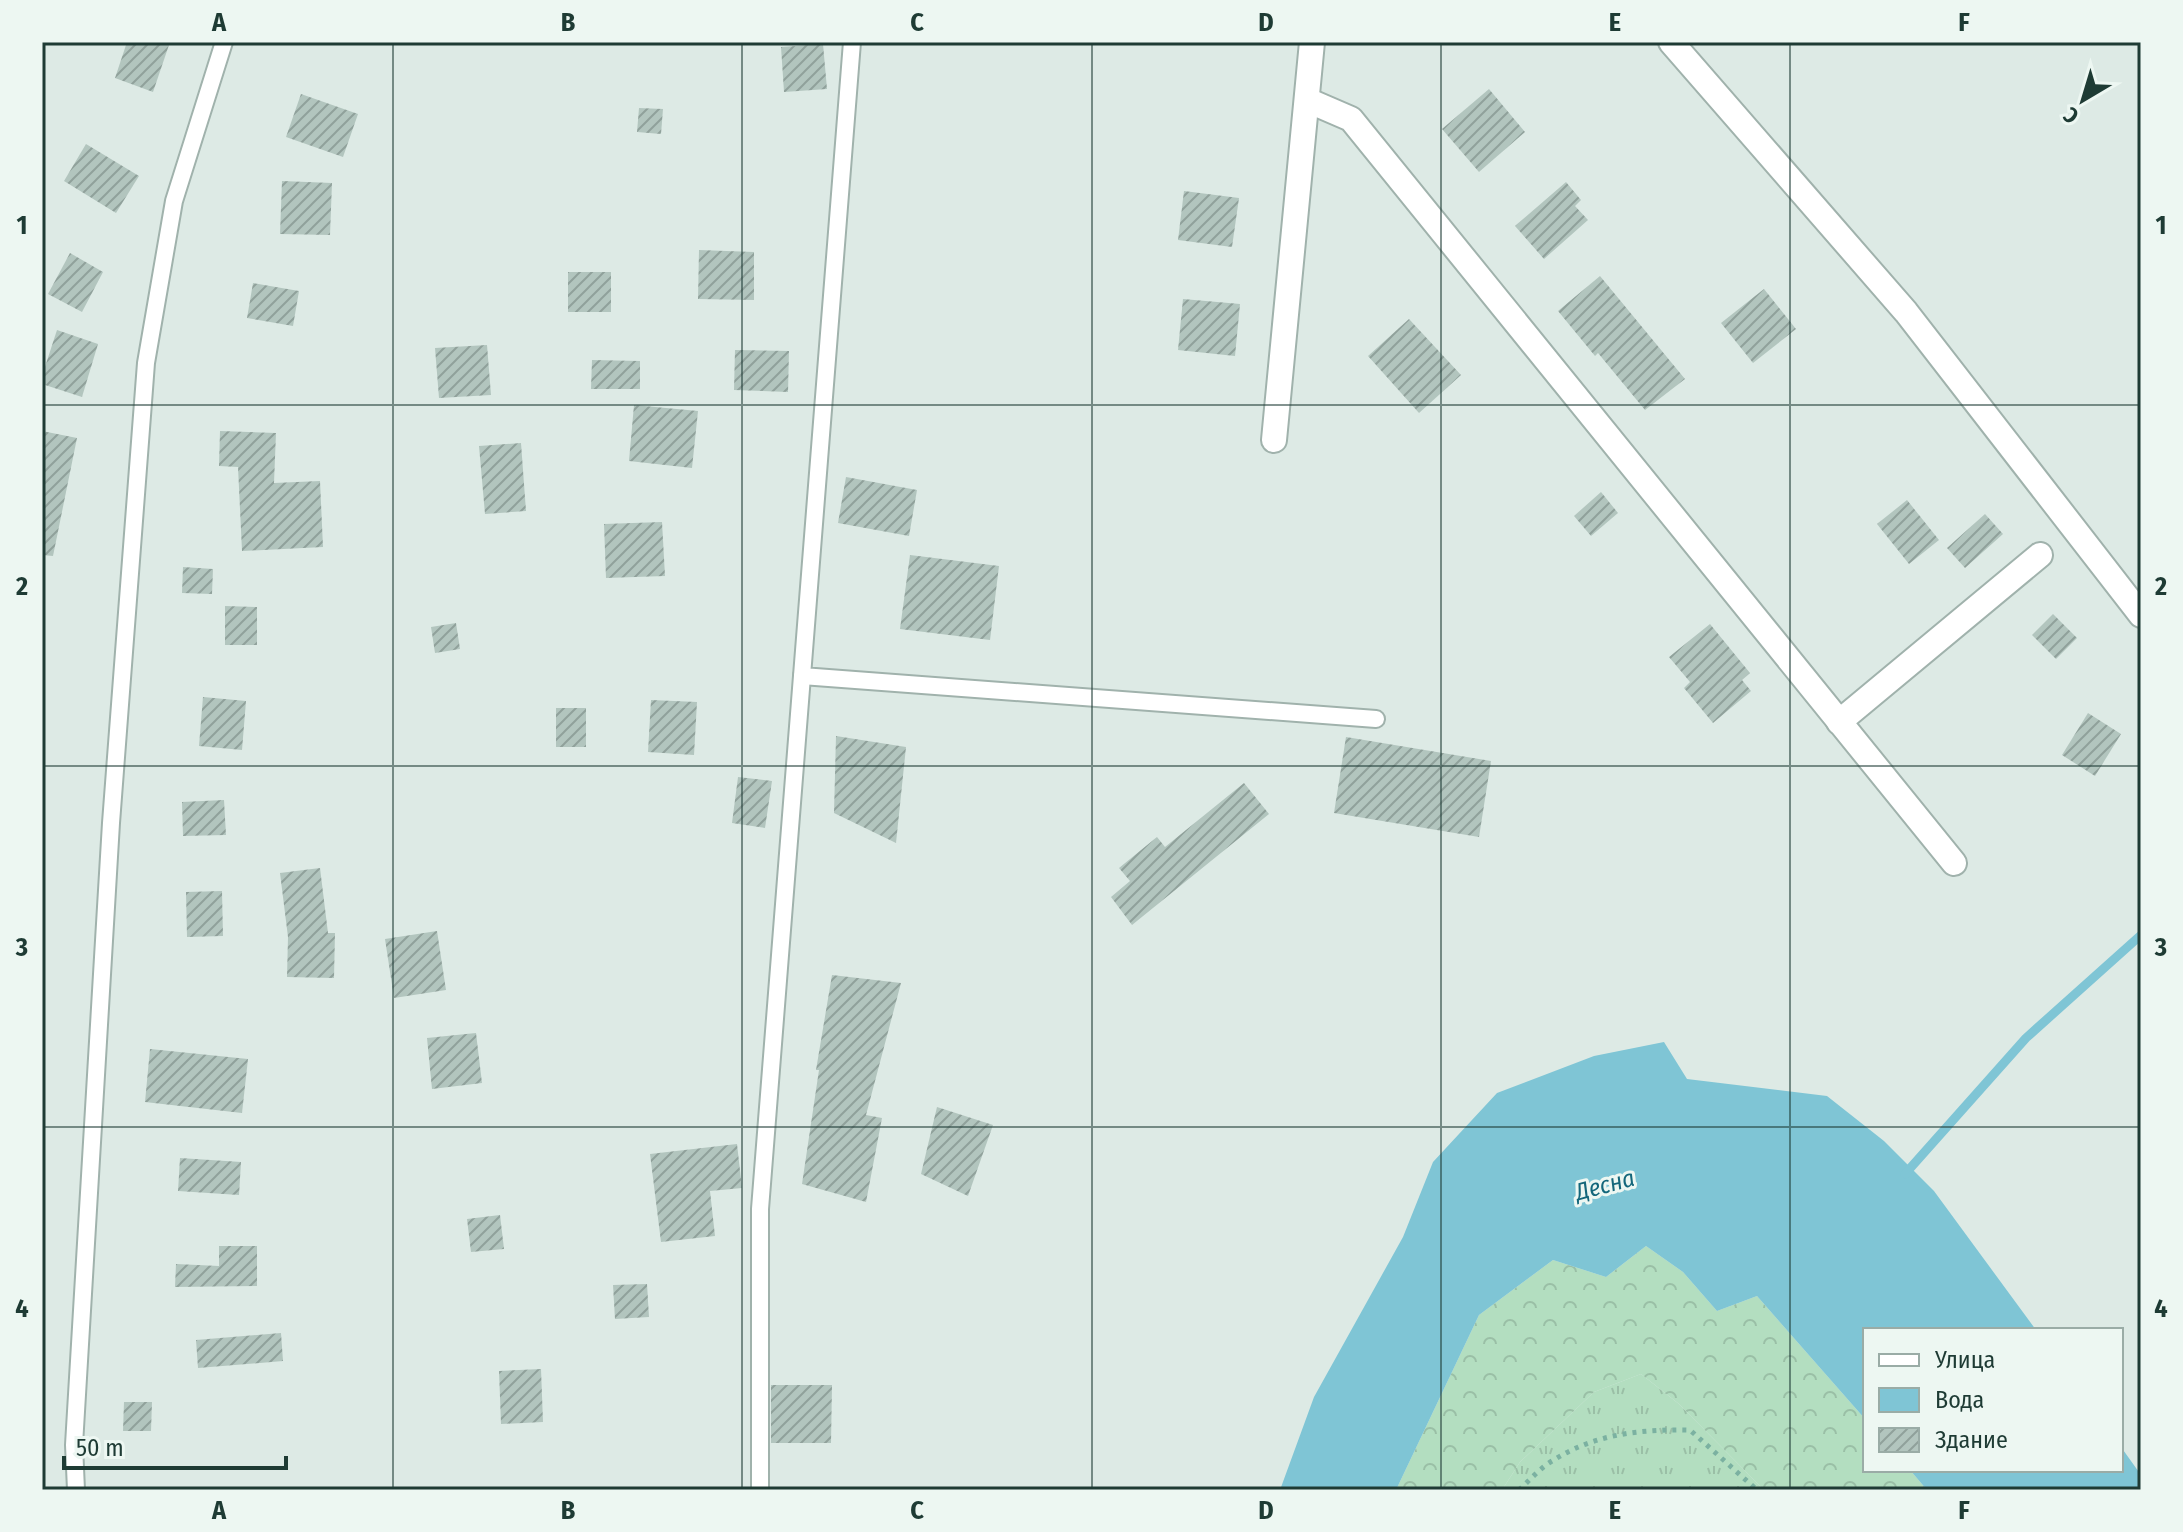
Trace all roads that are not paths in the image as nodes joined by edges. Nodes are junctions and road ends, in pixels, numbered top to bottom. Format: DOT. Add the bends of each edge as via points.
graph roads {
  1 [pos="224,42"];
  2 [pos="852,42"];
  3 [pos="1312,42"];
  4 [pos="1671,42"];
  5 [pos="1307,100"];
  6 [pos="1274,440"];
  7 [pos="2040,555"];
  8 [pos="2141,615"];
  9 [pos="802,676"];
  10 [pos="1376,719"];
  11 [pos="1839,722"];
  12 [pos="1954,863"];
  13 [pos="76,1490"];
  14 [pos="760,1490"];
  1 -- 13 [label="lane" via="174,201 146,363 109,854 74,1445"];
  2 -- 9 [label="lane"];
  3 -- 5 [label="street"];
  4 -- 8 [label="street" via="1906,312"];
  5 -- 6 [label="street"];
  5 -- 11 [label="street" via="1351,119"];
  7 -- 11 [label="street"];
  9 -- 10 [label="lane"];
  9 -- 14 [label="lane" via="760,1209"];
  11 -- 12 [label="street"];
}
